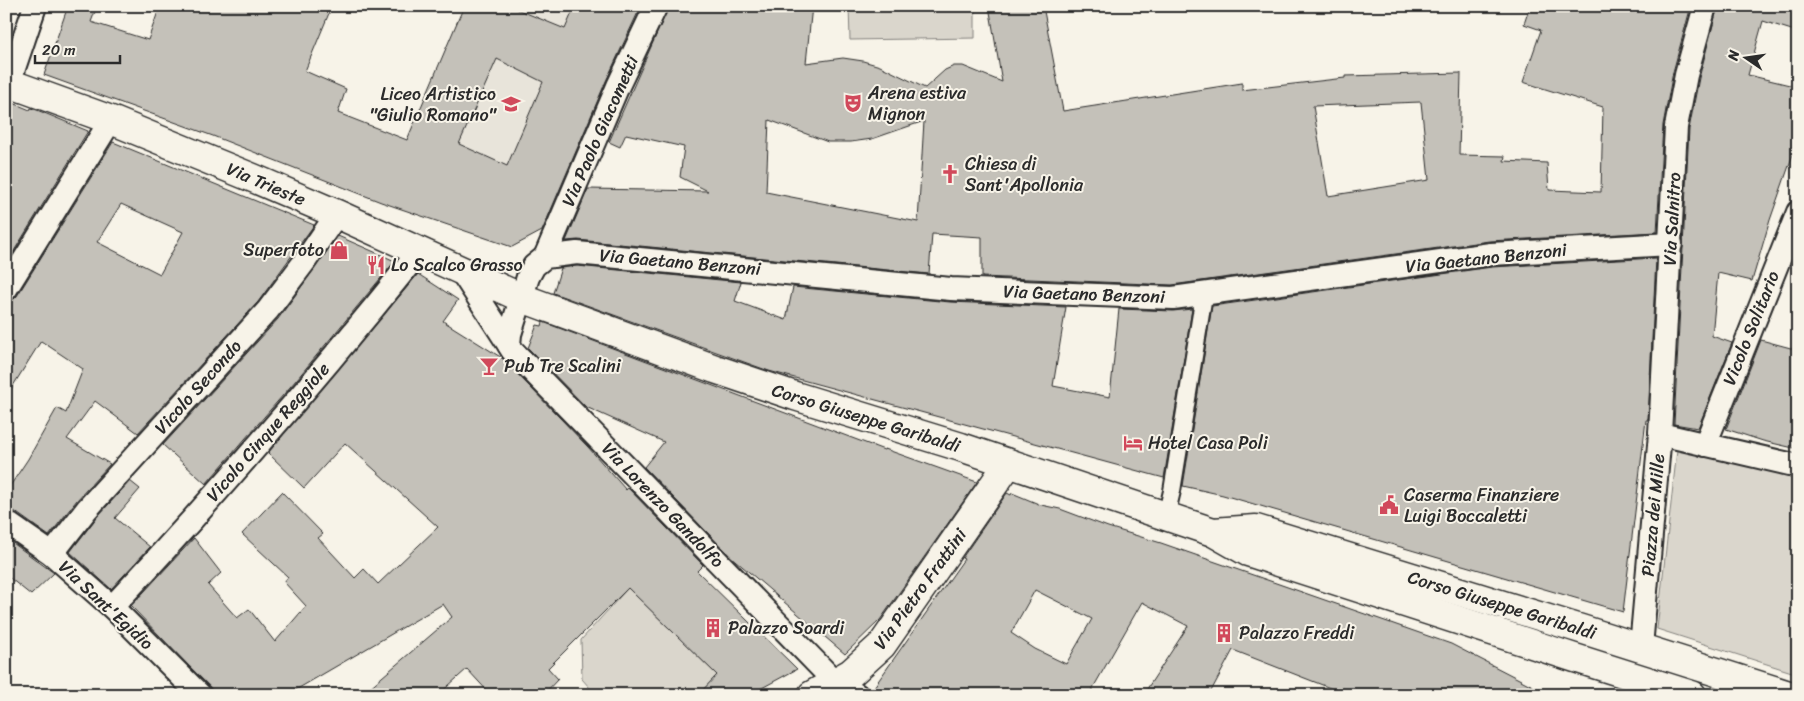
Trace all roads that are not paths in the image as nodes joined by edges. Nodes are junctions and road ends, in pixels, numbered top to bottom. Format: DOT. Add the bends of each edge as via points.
graph roads {
  1 [pos="35,6"];
  2 [pos="656,6"];
  3 [pos="1705,6"];
  4 [pos="7,85"];
  5 [pos="110,120"];
  6 [pos="1798,212"];
  7 [pos="337,214"];
  8 [pos="1670,244"];
  9 [pos="419,252"];
  10 [pos="546,257"];
  11 [pos="461,271"];
  12 [pos="6,289"];
  13 [pos="1204,295"];
  14 [pos="522,298"];
  15 [pos="510,345"];
  16 [pos="1660,434"];
  17 [pos="1705,445"];
  18 [pos="1009,463"];
  19 [pos="1798,466"];
  20 [pos="1166,516"];
  21 [pos="6,522"];
  22 [pos="1213,532"];
  23 [pos="52,554"];
  24 [pos="112,607"];
  25 [pos="1641,647"];
  26 [pos="1676,659"];
  27 [pos="835,690"];
  28 [pos="1688,694"];
  29 [pos="200,695"];
  30 [pos="1789,695"];
  1 -- 4 [label="street"];
  2 -- 10 [label="street, Via Paolo Giacometti" via="618,86"];
  3 -- 8 [label="street, Via Salnitro" via="1676,127"];
  4 -- 5 [label="main road, Via Trieste"];
  5 -- 7 [label="main road, Via Trieste"];
  5 -- 12 [label="street"];
  6 -- 17 [label="street, Vicolo Solitario"];
  7 -- 9 [label="main road, Via Trieste"];
  7 -- 23 [label="street, Vicolo Secondo" via="268,310 87,509"];
  8 -- 13 [label="street, Via Gaetano Benzoni" via="1491,254"];
  8 -- 16 [label="street, Via Salnitro"];
  9 -- 11 [label="main road, Via Trieste"];
  9 -- 24 [label="street, Vicolo Cinque Reggiole" via="350,338 173,542"];
  10 -- 13 [label="street, Via Gaetano Benzoni" via="577,253 951,289 1172,298"];
  10 -- 14 [label="street" via="534,266"];
  11 -- 14 [label="main road, Via Trieste"];
  11 -- 15 [label="street, Via Lorenzo Gandolfo"];
  13 -- 20 [label="street"];
  14 -- 15 [label="street" via="510,334"];
  14 -- 18 [label="main road, Corso Giuseppe Garibaldi" via="794,396"];
  15 -- 27 [label="street, Via Lorenzo Gandolfo"];
  16 -- 17 [label="street, Piazza dei Mille"];
  16 -- 25 [label="street, Piazza dei Mille"];
  17 -- 19 [label="street, Piazza dei Mille"];
  18 -- 20 [label="main road, Corso Giuseppe Garibaldi"];
  18 -- 27 [label="main road, Via Pietro Frattini" via="882,646"];
  20 -- 22 [label="main road, Corso Giuseppe Garibaldi"];
  21 -- 23 [label="street, Via Sant'Egidio"];
  22 -- 25 [label="main road, Corso Giuseppe Garibaldi" via="1256,529"];
  22 -- 28 [label="main road, Corso Giuseppe Garibaldi" via="1248,552"];
  23 -- 24 [label="street, Via Sant'Egidio"];
  24 -- 29 [label="street, Via Sant'Egidio"];
  25 -- 26 [label="main road, Corso Giuseppe Garibaldi"];
  26 -- 28 [label="street"];
  26 -- 30 [label="main road, Corso Giuseppe Garibaldi"];
}
